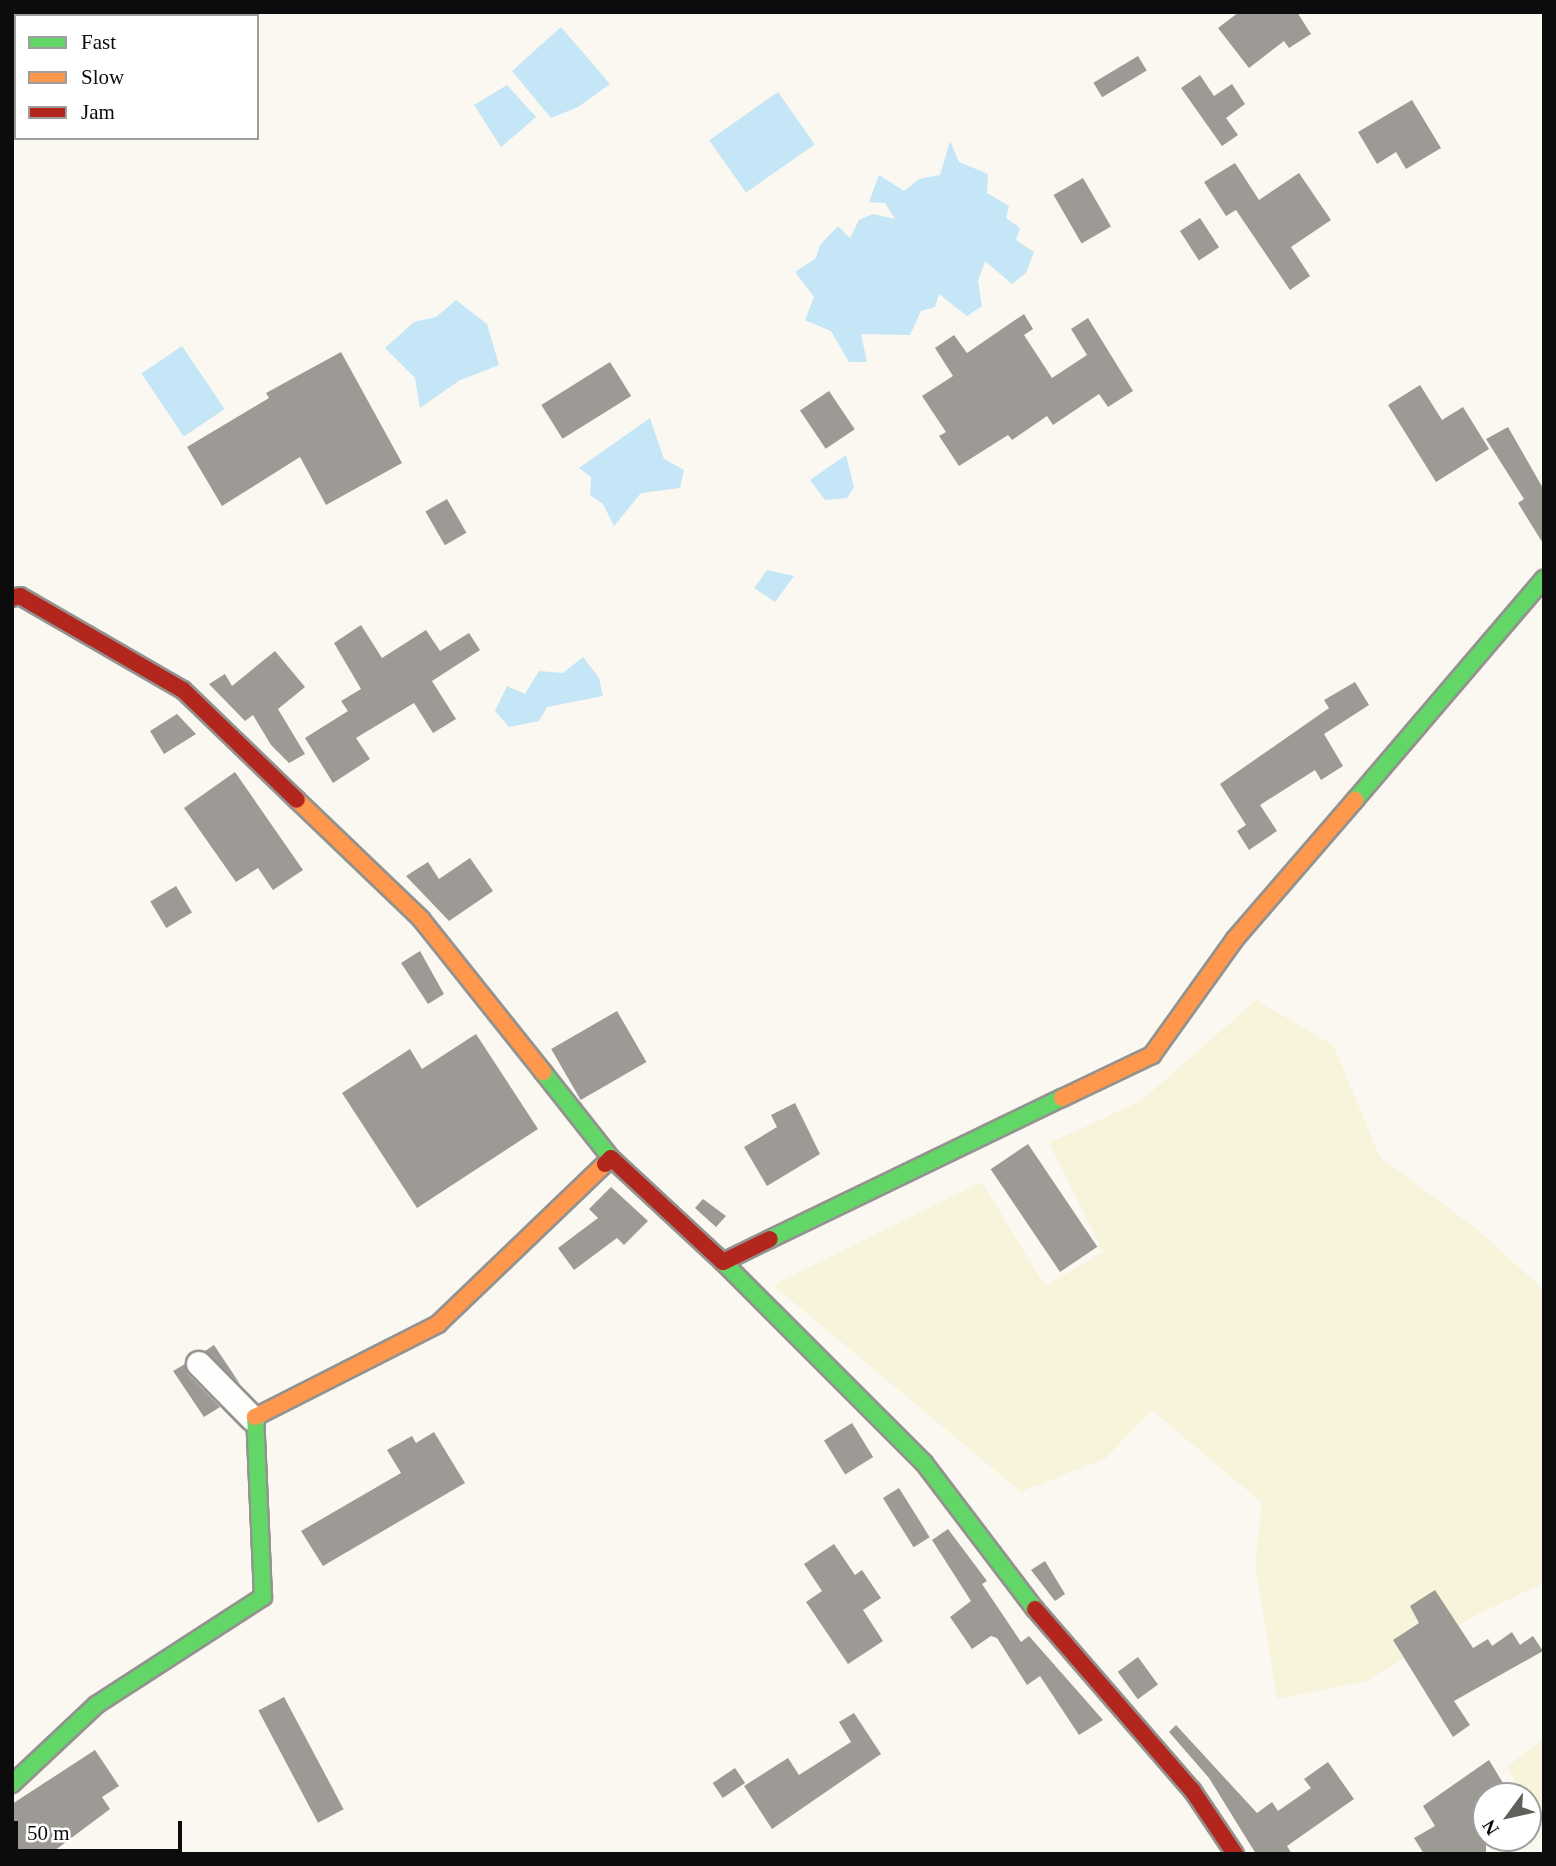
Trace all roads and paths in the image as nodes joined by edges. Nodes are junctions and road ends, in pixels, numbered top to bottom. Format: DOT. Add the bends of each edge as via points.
graph roads {
  1 [pos="1544,579"];
  2 [pos="12,598"];
  3 [pos="611,1158"];
  4 [pos="723,1262"];
  5 [pos="200,1364"];
  6 [pos="252,1418"];
  7 [pos="12,1784"];
  8 [pos="1235,1854"];
  1 -- 4 [label="street" via="1235,939 1152,1055"];
  2 -- 3 [label="street" via="20,596 183,690 421,919"];
  3 -- 4 [label="street"];
  3 -- 6 [label="street" via="438,1324"];
  4 -- 8 [label="street" via="924,1463 1042,1619 1192,1790"];
  5 -- 6 [label="street"];
  6 -- 7 [label="street" via="263,1597 96,1705"];
}
